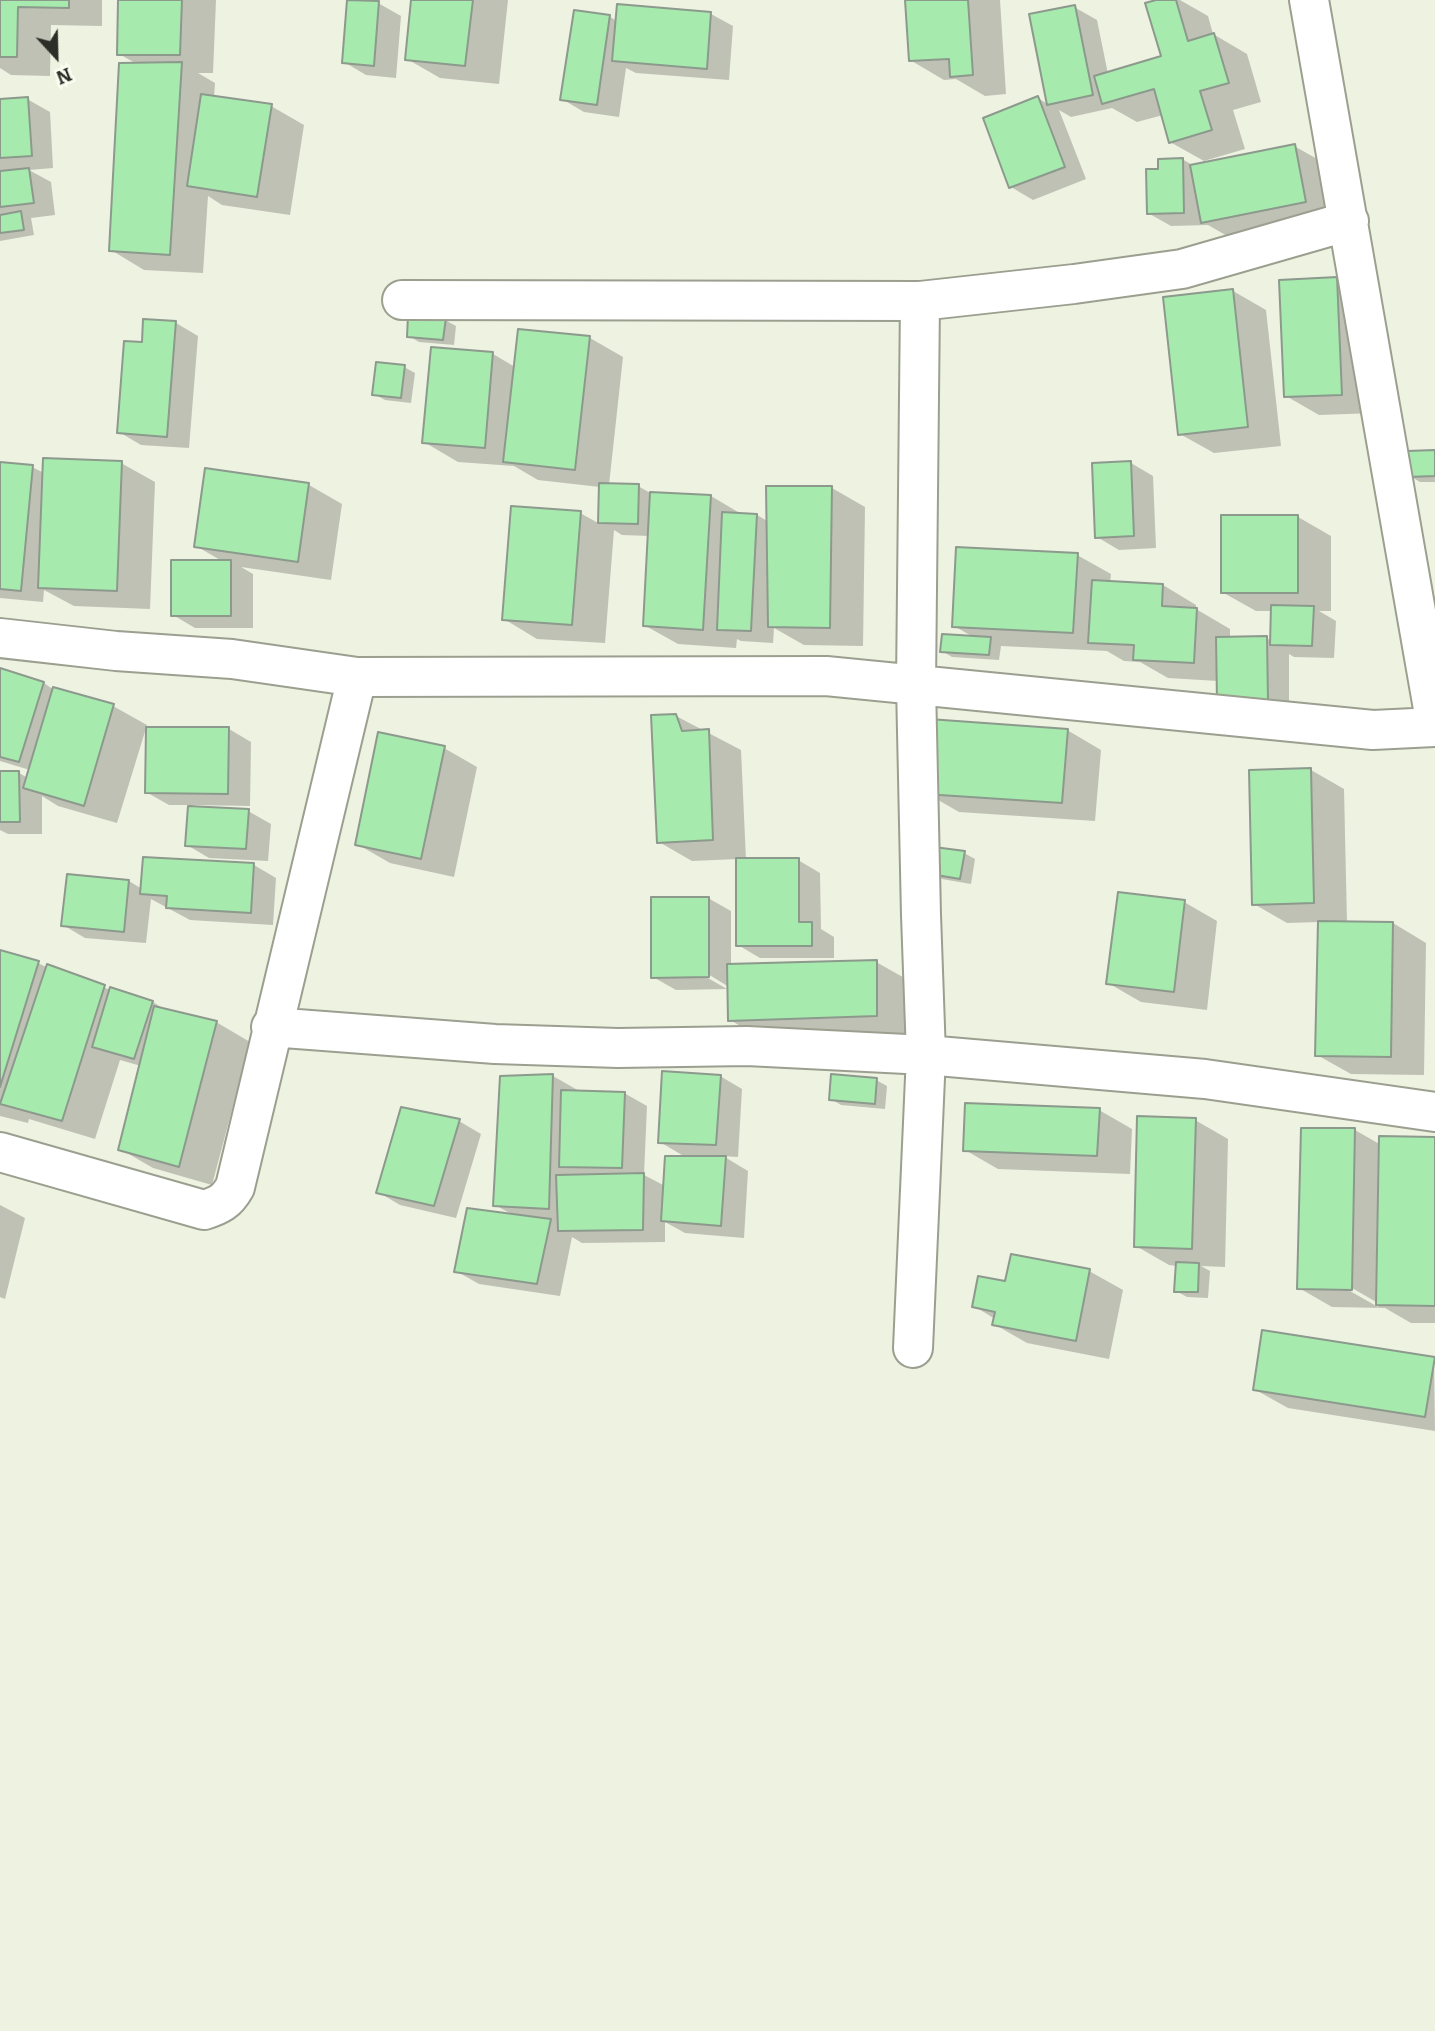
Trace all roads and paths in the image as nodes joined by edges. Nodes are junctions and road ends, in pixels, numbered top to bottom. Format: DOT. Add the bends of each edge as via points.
graph roads {
  1 [pos="1310,0"];
  2 [pos="1349,221"];
  3 [pos="402,300"];
  4 [pos="920,301"];
  5 [pos="0,638"];
  6 [pos="357,677"];
  7 [pos="916,685"];
  8 [pos="1435,720"];
  9 [pos="1435,727"];
  10 [pos="271,1027"];
  11 [pos="926,1055"];
  12 [pos="1435,1112"];
  13 [pos="0,1152"];
  14 [pos="913,1348"];
  1 -- 2 [label="street"];
  2 -- 4 [label="street" via="1182,268"];
  2 -- 8 [label="street"];
  3 -- 4 [label="street"];
  4 -- 7 [label="street"];
  5 -- 6 [label="street" via="232,659"];
  6 -- 7 [label="street" via="826,676"];
  6 -- 10 [label="street"];
  7 -- 9 [label="street" via="1373,730"];
  7 -- 11 [label="street"];
  10 -- 11 [label="street" via="495,1044 618,1048 747,1045"];
  10 -- 13 [label="street" via="235,1186 220,1205 204,1210"];
  11 -- 12 [label="street" via="1205,1079"];
  11 -- 14 [label="street"];
}
